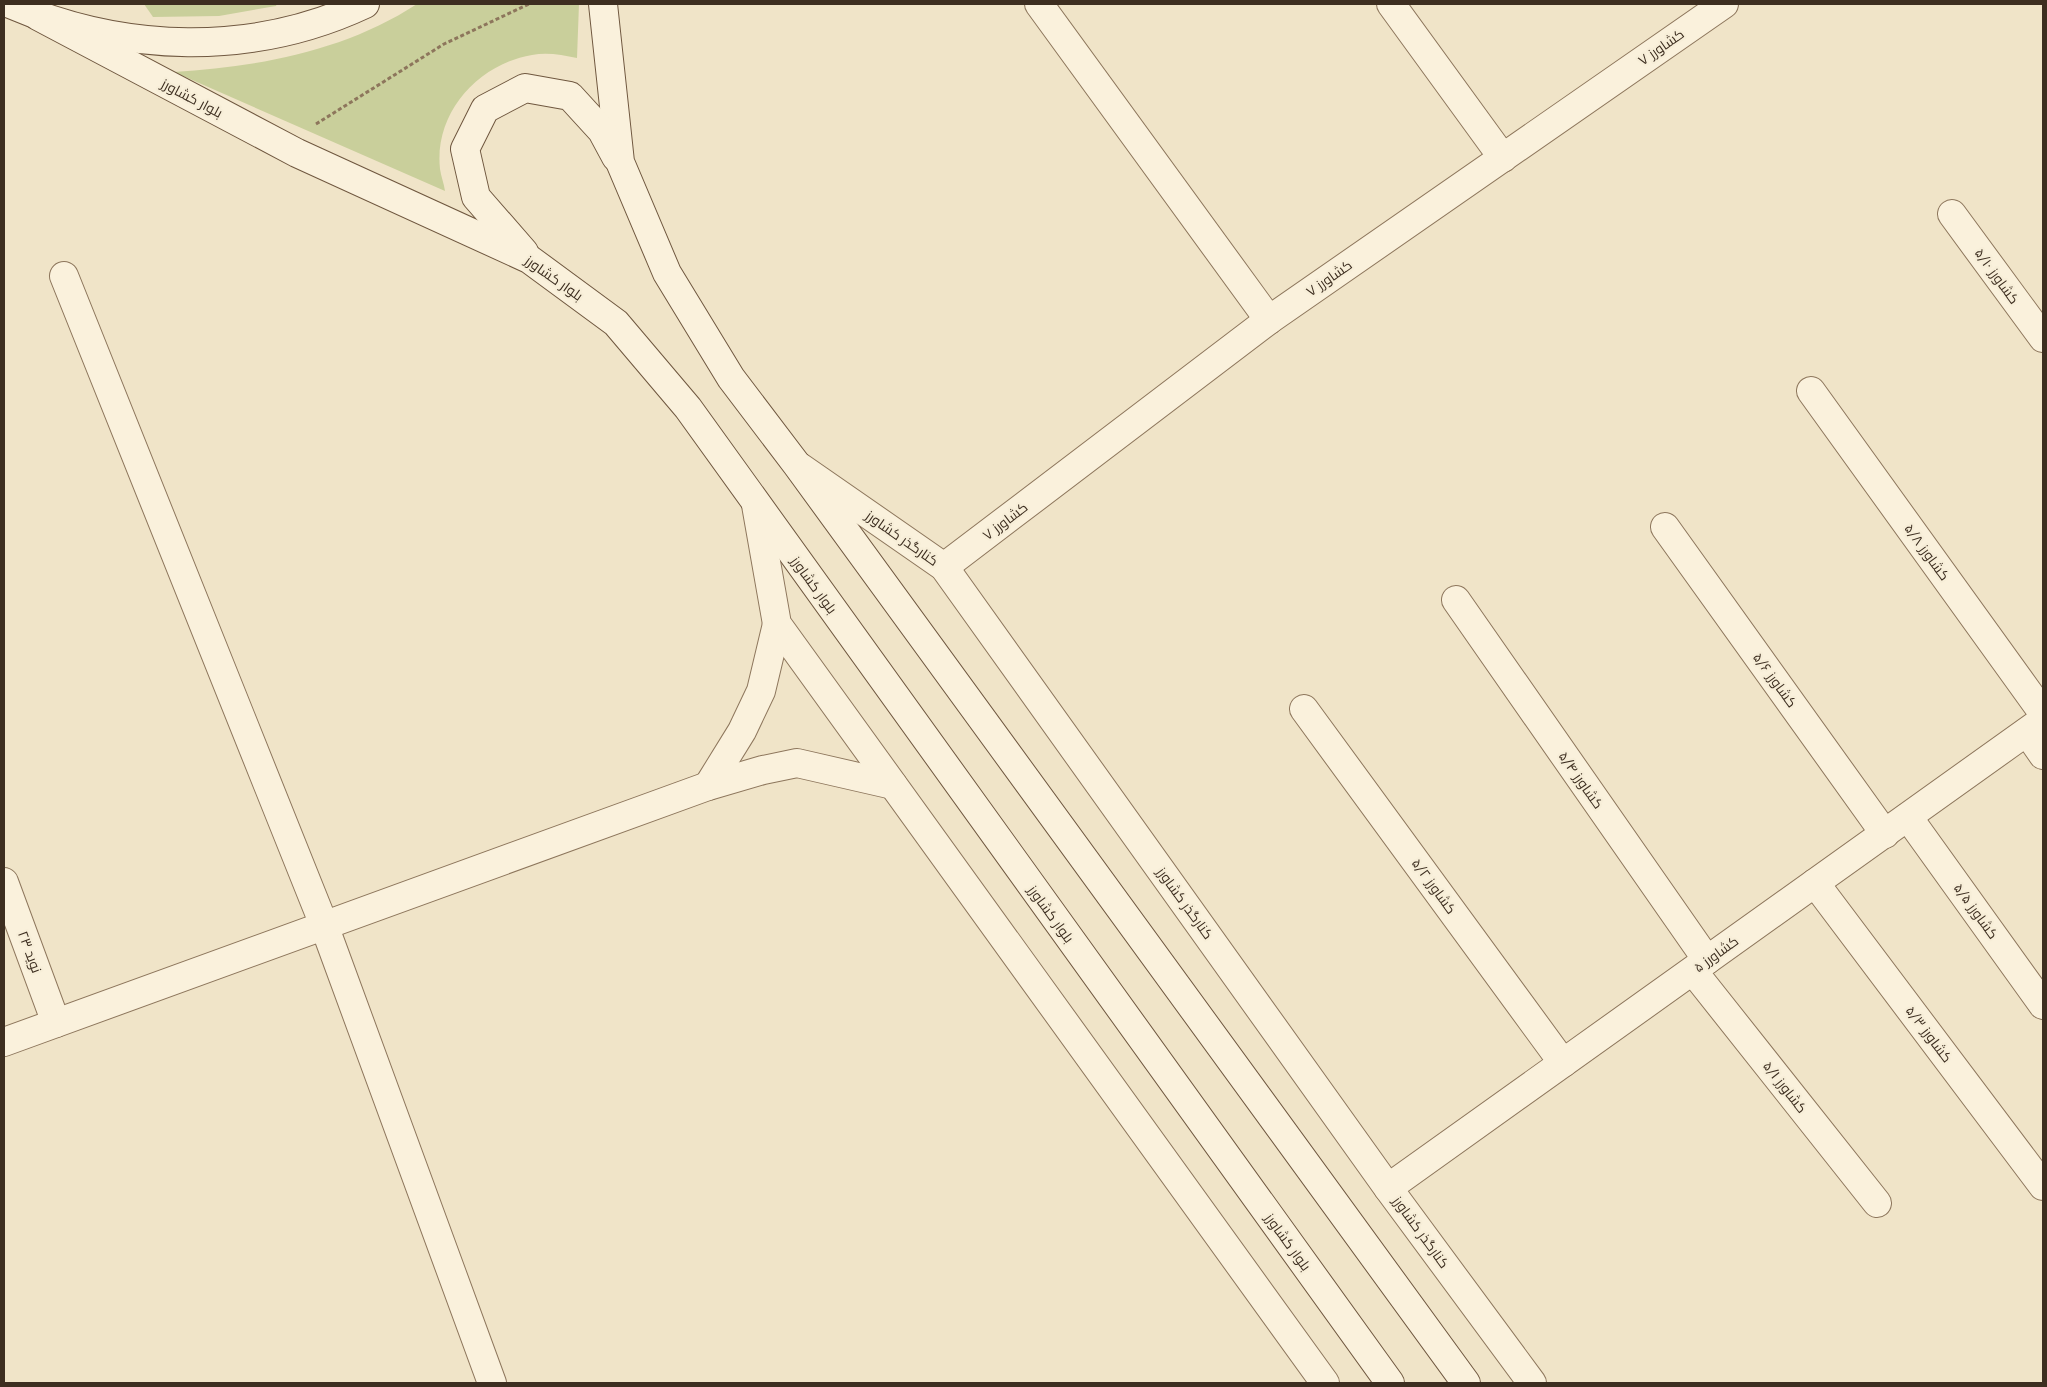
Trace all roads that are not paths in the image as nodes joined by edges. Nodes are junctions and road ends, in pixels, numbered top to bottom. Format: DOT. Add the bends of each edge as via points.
graph roads {
  1 [pos="10,4"];
  2 [pos="365,4"];
  3 [pos="603,4"];
  4 [pos="1039,4"];
  5 [pos="1391,4"];
  6 [pos="1724,4"];
  7 [pos="38,16"];
  8 [pos="1502,158"];
  9 [pos="620,162"];
  10 [pos="1952,214"];
  11 [pos="529,259"];
  12 [pos="64,276"];
  13 [pos="1269,320"];
  14 [pos="2043,338"];
  15 [pos="1811,391"];
  16 [pos="797,465"];
  17 [pos="756,505"];
  18 [pos="1665,527"];
  19 [pos="944,567"];
  20 [pos="1456,600"];
  21 [pos="777,624"];
  22 [pos="1304,709"];
  23 [pos="2038,722"];
  24 [pos="2043,754"];
  25 [pos="893,785"];
  26 [pos="708,786"];
  27 [pos="1908,817"];
  28 [pos="1885,834"];
  29 [pos="4,882"];
  30 [pos="1815,883"];
  31 [pos="324,926"];
  32 [pos="1700,965"];
  33 [pos="2043,1005"];
  34 [pos="56,1023"];
  35 [pos="4,1042"];
  36 [pos="1564,1063"];
  37 [pos="2043,1186"];
  38 [pos="1388,1188"];
  39 [pos="1876,1203"];
  40 [pos="492,1383"];
  41 [pos="1324,1383"];
  42 [pos="1390,1383"];
  43 [pos="1466,1383"];
  44 [pos="1532,1383"];
  1 -- 7 [label="street"];
  2 -- 7 [label="street" via="295,29 244,39 192,43 114,36"];
  3 -- 9 [label="street"];
  4 -- 13 [label="street"];
  5 -- 8 [label="street"];
  6 -- 8 [label="street, کشاورز ۷"];
  7 -- 11 [label="street, بلوار کشاورز" via="297,153"];
  8 -- 13 [label="street, کشاورز ۷"];
  9 -- 11 [label="street" via="602,131 570,96 525,88 485,109 465,148 476,197"];
  9 -- 16 [label="street" via="667,273 731,378"];
  10 -- 14 [label="street, کشاورز ۵/۱۰"];
  11 -- 17 [label="street, بلوار کشاورز" via="616,323 688,408"];
  12 -- 31 [label="street"];
  13 -- 19 [label="street, کشاورز ۷"];
  15 -- 23 [label="street, کشاورز ۵/۸"];
  16 -- 19 [label="street, کنارگذر کشاورز"];
  16 -- 43 [label="street"];
  17 -- 21 [label="street"];
  17 -- 42 [label="street, بلوار کشاورز"];
  18 -- 28 [label="street, کشاورز ۵/۶"];
  19 -- 38 [label="street, کنارگذر کشاورز"];
  20 -- 32 [label="street, کشاورز ۵/۴"];
  21 -- 25 [label="street"];
  21 -- 26 [label="street" via="761,691 742,731"];
  22 -- 36 [label="street, کشاورز ۵/۲"];
  23 -- 24 [label="street, کشاورز ۵/۸"];
  23 -- 27 [label="street, کشاورز ۵"];
  25 -- 26 [label="street" via="797,763"];
  25 -- 41 [label="street"];
  26 -- 31 [label="street"];
  27 -- 28 [label="street, کشاورز ۵"];
  27 -- 33 [label="street, کشاورز ۵/۵"];
  28 -- 30 [label="street, کشاورز ۵"];
  29 -- 34 [label="street, نوید ۲۳"];
  30 -- 32 [label="street, کشاورز ۵"];
  30 -- 37 [label="street, کشاورز ۵/۳"];
  31 -- 34 [label="street"];
  31 -- 40 [label="street"];
  32 -- 36 [label="street, کشاورز ۵"];
  32 -- 39 [label="street, کشاورز ۵/۱"];
  34 -- 35 [label="street"];
  36 -- 38 [label="street, کشاورز ۵"];
  38 -- 44 [label="street, کنارگذر کشاورز"];
}
